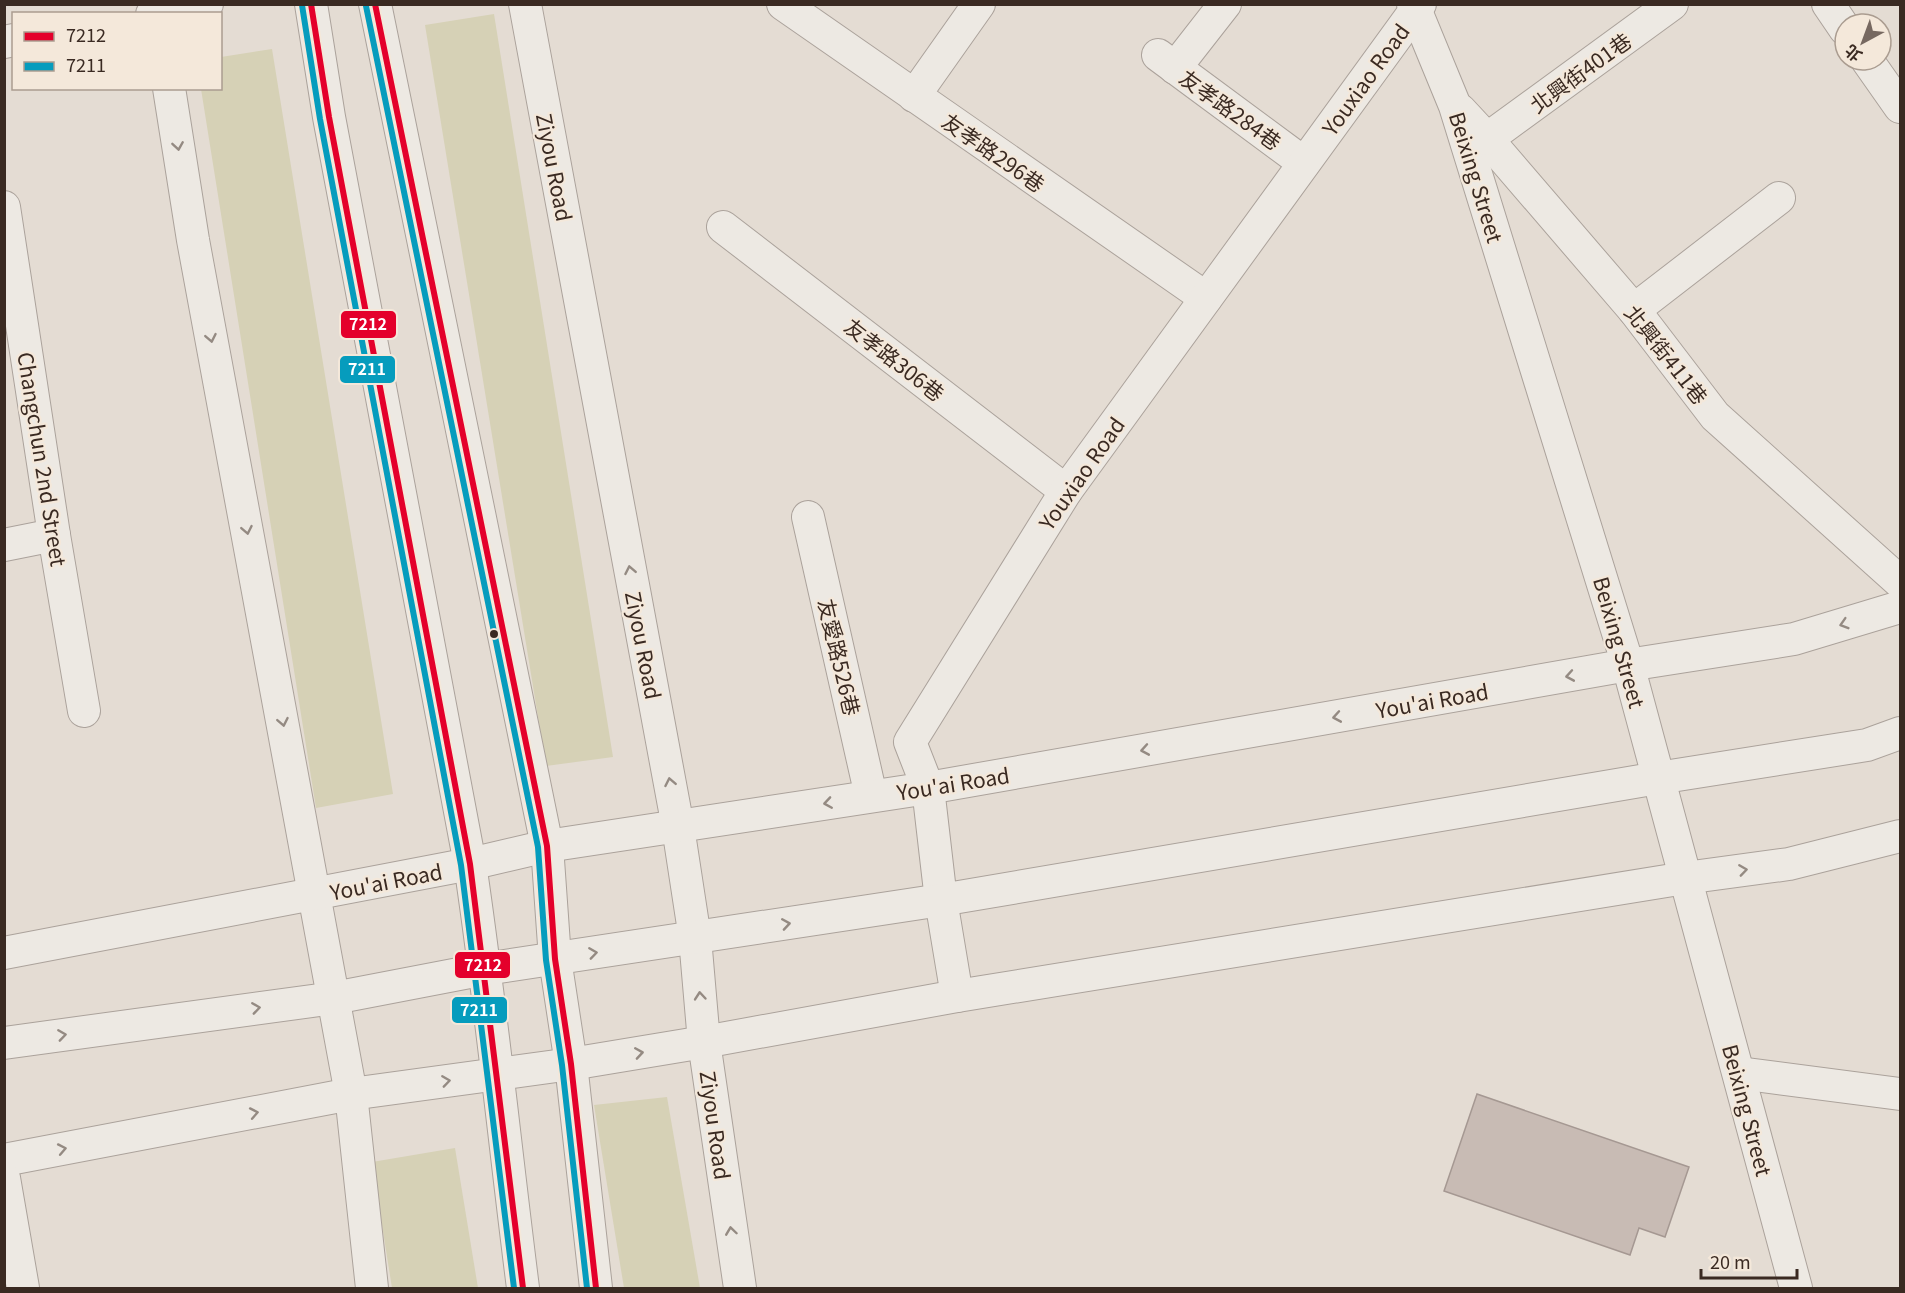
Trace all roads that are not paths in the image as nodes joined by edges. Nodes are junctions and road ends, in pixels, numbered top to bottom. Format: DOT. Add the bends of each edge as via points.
graph roads {
  1 [pos="207,4"];
  2 [pos="311,4"];
  3 [pos="375,4"];
  4 [pos="525,4"];
  5 [pos="783,4"];
  6 [pos="979,4"];
  7 [pos="1225,4"];
  8 [pos="1672,4"];
  9 [pos="1416,6"];
  10 [pos="155,11"];
  11 [pos="1875,72"];
  12 [pos="169,90"];
  13 [pos="914,96"];
  14 [pos="1455,106"];
  15 [pos="1900,108"];
  16 [pos="1487,139"];
  17 [pos="1304,163"];
  18 [pos="1779,198"];
  19 [pos="4,207"];
  20 [pos="723,227"];
  21 [pos="1206,298"];
  22 [pos="1634,310"];
  23 [pos="1066,491"];
  24 [pos="808,517"];
  25 [pos="54,535"];
  26 [pos="4,545"];
  27 [pos="1900,582"];
  28 [pos="1900,607"];
  29 [pos="1628,665"];
  30 [pos="84,711"];
  31 [pos="1900,733"];
  32 [pos="1658,778"];
  33 [pos="928,788"];
  34 [pos="871,796"];
  35 [pos="678,827"];
  36 [pos="1900,836"];
  37 [pos="547,846"];
  38 [pos="470,864"];
  39 [pos="1685,878"];
  40 [pos="315,894"];
  41 [pos="941,900"];
  42 [pos="695,938"];
  43 [pos="4,952"];
  44 [pos="555,959"];
  45 [pos="485,969"];
  46 [pos="957,996"];
  47 [pos="334,998"];
  48 [pos="704,1042"];
  49 [pos="4,1043"];
  50 [pos="571,1064"];
  51 [pos="1739,1073"];
  52 [pos="496,1074"];
  53 [pos="351,1094"];
  54 [pos="1900,1094"];
  55 [pos="4,1160"];
  56 [pos="4,1178"];
  57 [pos="23,1288"];
  58 [pos="372,1288"];
  59 [pos="523,1288"];
  60 [pos="596,1288"];
  61 [pos="740,1288"];
  62 [pos="1796,1288"];
  1 -- 10 [label="street"];
  2 -- 38 [label="street"];
  3 -- 37 [label="street"];
  35 -- 4 [label="street, Ziyou Road, one-way"];
  5 -- 13 [label="street, 友孝路296巷"];
  6 -- 13 [label="street"];
  7 -- 17 [label="street, 友孝路284巷" via="1167,61"];
  8 -- 16 [label="street, 北興街401巷"];
  9 -- 14 [label="street, Beixing Street"];
  9 -- 17 [label="street, Youxiao Road"];
  11 -- 15 [label="street"];
  12 -- 40 [label="street, one-way" via="195,252"];
  13 -- 21 [label="street, 友孝路296巷"];
  14 -- 16 [label="street, 北興街411巷"];
  14 -- 29 [label="street, Beixing Street"];
  16 -- 22 [label="street, 北興街411巷"];
  17 -- 21 [label="street, Youxiao Road"];
  18 -- 22 [label="street"];
  19 -- 25 [label="street, Changchun 2nd Street"];
  20 -- 23 [label="street, 友孝路306巷"];
  21 -- 23 [label="street, Youxiao Road"];
  22 -- 27 [label="street, 北興街411巷" via="1715,416"];
  23 -- 33 [label="street, Youxiao Road" via="910,742"];
  24 -- 34 [label="street, 友愛路526巷"];
  25 -- 26 [label="street"];
  25 -- 30 [label="street, Changchun 2nd Street"];
  28 -- 29 [label="street, You'ai Road, one-way" via="1794,639"];
  29 -- 32 [label="street, Beixing Street"];
  29 -- 33 [label="street, You'ai Road, one-way"];
  31 -- 32 [label="street" via="1868,745"];
  32 -- 39 [label="street, Beixing Street"];
  32 -- 41 [label="street"];
  33 -- 34 [label="street, You'ai Road"];
  33 -- 41 [label="street, Youxiao Road"];
  34 -- 35 [label="street, You'ai Road, one-way"];
  35 -- 37 [label="street, You'ai Road"];
  35 -- 42 [label="street, Ziyou Road"];
  39 -- 36 [label="street, one-way" via="1789,864"];
  37 -- 38 [label="street, You'ai Road"];
  37 -- 44 [label="street"];
  38 -- 40 [label="street, You'ai Road"];
  38 -- 45 [label="street"];
  39 -- 46 [label="street"];
  39 -- 51 [label="street, Beixing Street"];
  40 -- 43 [label="street, You'ai Road"];
  40 -- 47 [label="street"];
  42 -- 41 [label="street, one-way"];
  41 -- 46 [label="street, Youxiao Road"];
  44 -- 42 [label="street, one-way"];
  48 -- 42 [label="street, Ziyou Road, one-way"];
  44 -- 45 [label="street"];
  44 -- 50 [label="street"];
  45 -- 47 [label="street"];
  45 -- 52 [label="street"];
  46 -- 48 [label="street"];
  49 -- 47 [label="street, one-way"];
  47 -- 53 [label="street"];
  50 -- 48 [label="street, one-way"];
  61 -- 48 [label="street, Ziyou Road, one-way"];
  50 -- 52 [label="street"];
  50 -- 60 [label="street"];
  51 -- 54 [label="street"];
  51 -- 62 [label="street, Beixing Street"];
  53 -- 52 [label="street, one-way"];
  52 -- 59 [label="street"];
  55 -- 53 [label="street, one-way"];
  53 -- 58 [label="street"];
  56 -- 57 [label="street"];
}
